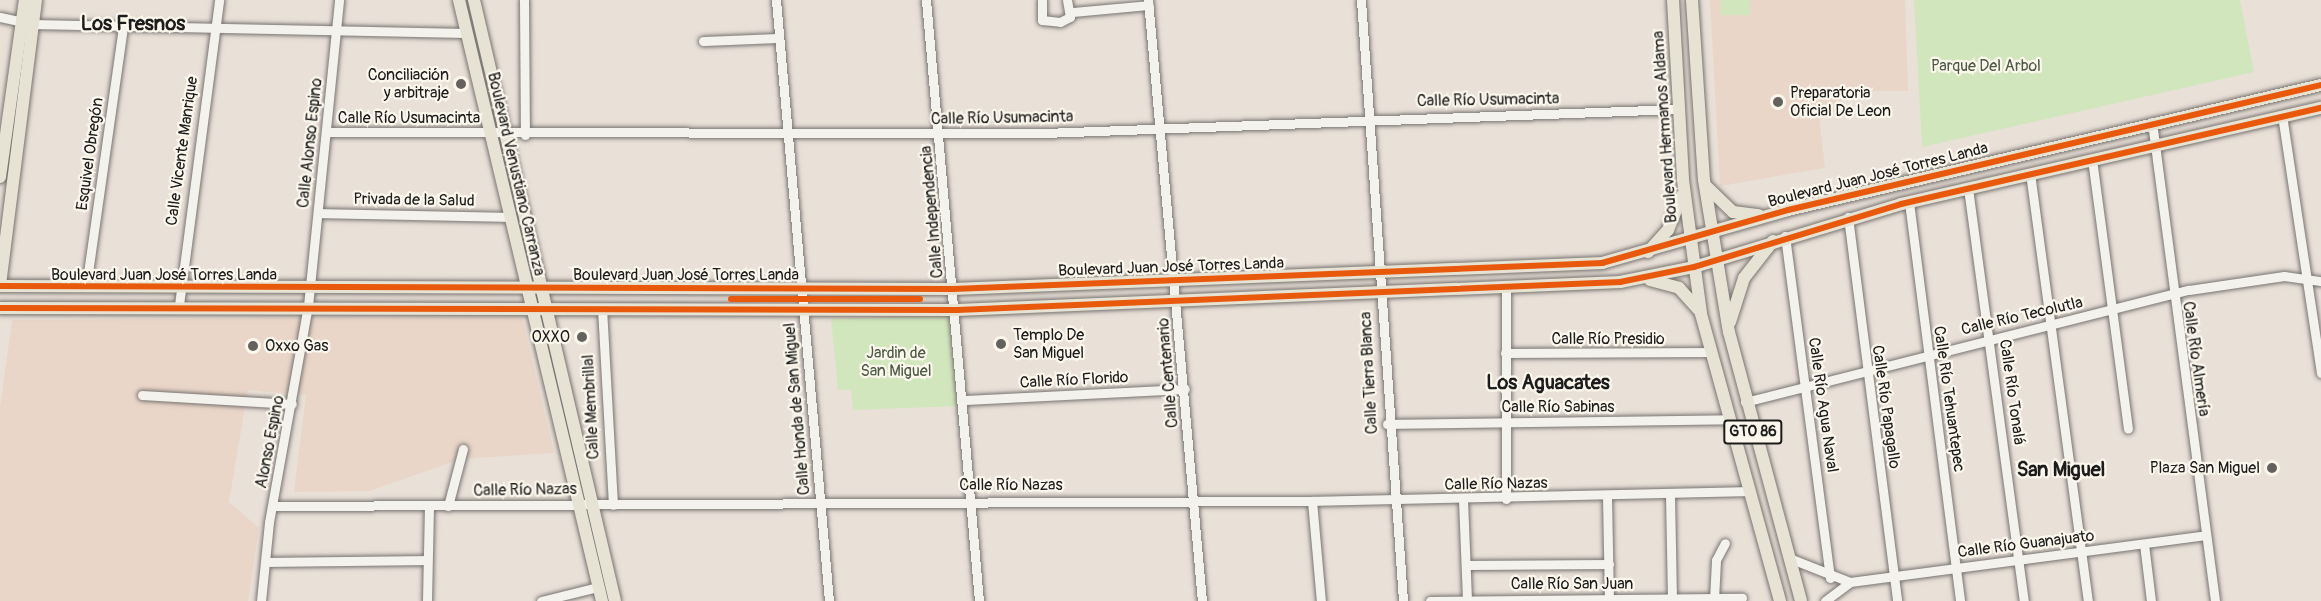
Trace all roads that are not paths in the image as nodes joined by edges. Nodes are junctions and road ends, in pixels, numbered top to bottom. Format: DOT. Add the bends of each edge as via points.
graph roads {
  1 [pos="25,0"];
  2 [pos="36,0"];
  3 [pos="219,0"];
  4 [pos="339,0"];
  5 [pos="459,0"];
  6 [pos="474,0"];
  7 [pos="524,0"];
  8 [pos="776,0"];
  9 [pos="926,0"];
  10 [pos="1042,0"];
  11 [pos="1067,0"];
  12 [pos="1361,0"];
  13 [pos="1673,0"];
  14 [pos="1692,0"];
  15 [pos="1149,3"];
  16 [pos="1072,12"];
  17 [pos="0,17"];
  18 [pos="27,23"];
  19 [pos="123,26"];
  20 [pos="215,27"];
  21 [pos="336,28"];
  22 [pos="466,33"];
  23 [pos="779,38"];
  24 [pos="703,41"];
  25 [pos="2321,85"];
  26 [pos="2321,108"];
  27 [pos="1678,109"];
  28 [pos="2282,115"];
  29 [pos="1369,118"];
  30 [pos="2152,122"];
  31 [pos="1160,126"];
  32 [pos="3,130"];
  33 [pos="326,132"];
  34 [pos="490,133"];
  35 [pos="507,134"];
  36 [pos="940,134"];
  37 [pos="525,135"];
  38 [pos="789,136"];
  39 [pos="2155,143"];
  40 [pos="2092,159"];
  41 [pos="2030,173"];
  42 [pos="0,177"];
  43 [pos="1683,180"];
  44 [pos="1704,180"];
  45 [pos="1968,188"];
  46 [pos="1909,202"];
  47 [pos="318,213"];
  48 [pos="1778,213"];
  49 [pos="509,217"];
  50 [pos="1848,217"];
  51 [pos="1712,234"];
  52 [pos="1781,237"];
  53 [pos="1690,240"];
  54 [pos="1646,254"];
  55 [pos="1716,260"];
  56 [pos="1694,267"];
  57 [pos="1379,271"];
  58 [pos="1646,279"];
  59 [pos="1175,280"];
  60 [pos="2321,281"];
  61 [pos="2310,282"];
  62 [pos="0,286"];
  63 [pos="1506,286"];
  64 [pos="86,287"];
  65 [pos="180,287"];
  66 [pos="526,288"];
  67 [pos="540,288"];
  68 [pos="311,289"];
  69 [pos="802,289"];
  70 [pos="953,289"];
  71 [pos="1380,290"];
  72 [pos="2172,294"];
  73 [pos="1176,300"];
  74 [pos="179,305"];
  75 [pos="309,306"];
  76 [pos="531,307"];
  77 [pos="0,308"];
  78 [pos="544,308"];
  79 [pos="602,308"];
  80 [pos="804,310"];
  81 [pos="957,310"];
  82 [pos="2112,310"];
  83 [pos="1701,314"];
  84 [pos="2050,324"];
  85 [pos="1729,332"];
  86 [pos="1990,338"];
  87 [pos="1710,352"];
  88 [pos="1505,353"];
  89 [pos="1928,354"];
  90 [pos="1865,369"];
  91 [pos="2321,373"];
  92 [pos="1806,383"];
  93 [pos="1185,389"];
  94 [pos="142,395"];
  95 [pos="965,400"];
  96 [pos="1745,402"];
  97 [pos="292,404"];
  98 [pos="1729,418"];
  99 [pos="1507,422"];
  100 [pos="1387,424"];
  101 [pos="2128,429"];
  102 [pos="463,449"];
  103 [pos="1748,491"];
  104 [pos="1670,495"];
  105 [pos="1607,497"];
  106 [pos="1506,499"];
  107 [pos="973,500"];
  108 [pos="1392,500"];
  109 [pos="1463,500"];
  110 [pos="1195,501"];
  111 [pos="1312,501"];
  112 [pos="820,503"];
  113 [pos="578,504"];
  114 [pos="593,505"];
  115 [pos="613,505"];
  116 [pos="273,506"];
  117 [pos="429,506"];
  118 [pos="448,506"];
  119 [pos="2206,535"];
  120 [pos="1725,543"];
  121 [pos="2144,544"];
  122 [pos="2081,552"];
  123 [pos="1789,558"];
  124 [pos="427,560"];
  125 [pos="2019,561"];
  126 [pos="267,562"];
  127 [pos="1609,564"];
  128 [pos="1467,566"];
  129 [pos="1956,568"];
  130 [pos="1893,577"];
  131 [pos="1830,578"];
  132 [pos="1850,582"];
  133 [pos="598,587"];
  134 [pos="1608,598"];
  135 [pos="1742,598"];
  136 [pos="1714,599"];
  137 [pos="1467,600"];
  138 [pos="1672,600"];
  139 [pos="261,601"];
  140 [pos="427,601"];
  141 [pos="541,601"];
  142 [pos="602,601"];
  143 [pos="615,601"];
  144 [pos="829,601"];
  145 [pos="979,601"];
  146 [pos="1202,601"];
  147 [pos="1321,601"];
  148 [pos="1403,601"];
  149 [pos="1430,601"];
  150 [pos="1780,601"];
  151 [pos="1801,601"];
  152 [pos="1825,601"];
  153 [pos="1897,601"];
  154 [pos="1960,601"];
  155 [pos="2024,601"];
  156 [pos="2088,601"];
  157 [pos="2151,601"];
  158 [pos="2215,601"];
  1 -- 18 [label="main road"];
  2 -- 18 [label="main road"];
  3 -- 20 [label="street, Calle Vicente Manrique"];
  4 -- 21 [label="street, Calle Alonso Espino"];
  5 -- 22 [label="main road, Boulevard Venustiano Carranza"];
  6 -- 35 [label="main road, Boulevard Venustiano Carranza"];
  7 -- 37 [label="street"];
  8 -- 23 [label="street, Calle Honda de San Miguel"];
  9 -- 36 [label="street, Calle Independencia"];
  10 -- 16 [label="street" via="1039,14 1046,22 1063,22"];
  11 -- 16 [label="street"];
  12 -- 29 [label="street, Calle Tierra Blanca"];
  13 -- 27 [label="main road, Boulevard Hermanos Aldama"];
  14 -- 44 [label="main road, Boulevard Hermanos Aldama"];
  15 -- 16 [label="street"];
  15 -- 31 [label="street, Calle Centenario"];
  17 -- 18 [label="street"];
  18 -- 19 [label="street"];
  18 -- 32 [label="main road"];
  18 -- 62 [label="main road"];
  19 -- 20 [label="street"];
  19 -- 64 [label="street, Esquivel Obregón"];
  20 -- 21 [label="street"];
  20 -- 65 [label="street, Calle Vicente Manrique"];
  21 -- 22 [label="street"];
  21 -- 33 [label="street, Calle Alonso Espino"];
  22 -- 34 [label="main road, Boulevard Venustiano Carranza"];
  23 -- 24 [label="street"];
  23 -- 38 [label="street, Calle Honda de San Miguel"];
  25 -- 30 [label="main road, Boulevard Juan José Torres Landa"];
  26 -- 28 [label="main road, Boulevard Juan José Torres Landa"];
  27 -- 29 [label="street, Calle Río Usumacinta"];
  27 -- 43 [label="main road, Boulevard Hermanos Aldama"];
  28 -- 39 [label="main road, Boulevard Juan José Torres Landa"];
  28 -- 61 [label="street"];
  29 -- 31 [label="street, Calle Río Usumacinta"];
  29 -- 57 [label="street, Calle Tierra Blanca"];
  30 -- 39 [label="street, Calle Río Almería"];
  30 -- 48 [label="main road, Boulevard Juan José Torres Landa"];
  31 -- 36 [label="street, Calle Río Usumacinta"];
  31 -- 59 [label="street, Calle Centenario"];
  32 -- 42 [label="main road"];
  33 -- 34 [label="street, Calle Río Usumacinta"];
  33 -- 47 [label="street, Calle Alonso Espino"];
  34 -- 35 [label="street, Calle Río Usumacinta"];
  34 -- 49 [label="main road, Boulevard Venustiano Carranza"];
  35 -- 37 [label="street, Calle Río Usumacinta"];
  35 -- 67 [label="main road, Boulevard Venustiano Carranza"];
  36 -- 38 [label="street, Calle Río Usumacinta"];
  36 -- 70 [label="street, Calle Independencia"];
  37 -- 38 [label="street, Calle Río Usumacinta"];
  38 -- 69 [label="street, Calle Honda de San Miguel"];
  39 -- 40 [label="main road, Boulevard Juan José Torres Landa"];
  39 -- 72 [label="street, Calle Río Almería"];
  40 -- 41 [label="main road, Boulevard Juan José Torres Landa"];
  40 -- 82 [label="street"];
  41 -- 45 [label="main road, Boulevard Juan José Torres Landa"];
  41 -- 84 [label="street"];
  43 -- 53 [label="main road, Boulevard Hermanos Aldama"];
  43 -- 54 [label="main road" via="1674,221"];
  44 -- 48 [label="main road" via="1715,199 1733,212"];
  44 -- 51 [label="main road, Boulevard Hermanos Aldama"];
  45 -- 46 [label="main road, Boulevard Juan José Torres Landa"];
  45 -- 86 [label="street, Calle Río Tonalá"];
  46 -- 50 [label="main road, Boulevard Juan José Torres Landa"];
  46 -- 89 [label="street, Calle Río Tehuantepec"];
  47 -- 49 [label="street, Privada de la Salud"];
  47 -- 68 [label="street, Calle Alonso Espino"];
  48 -- 51 [label="main road, Boulevard Juan José Torres Landa"];
  49 -- 66 [label="main road, Boulevard Venustiano Carranza"];
  50 -- 52 [label="main road, Boulevard Juan José Torres Landa"];
  50 -- 90 [label="street, Calle Río Papagallo"];
  51 -- 53 [label="main road, Boulevard Juan José Torres Landa"];
  51 -- 55 [label="main road, Boulevard Hermanos Aldama / GTO 86"];
  52 -- 55 [label="main road, Boulevard Juan José Torres Landa"];
  52 -- 85 [label="main road" via="1744,278"];
  52 -- 92 [label="street, Calle Río Agua Naval"];
  53 -- 54 [label="main road, Boulevard Juan José Torres Landa"];
  53 -- 56 [label="main road, Boulevard Hermanos Aldama / GTO 86"];
  54 -- 57 [label="main road, Boulevard Juan José Torres Landa" via="1602,263"];
  55 -- 56 [label="main road, Boulevard Juan José Torres Landa"];
  55 -- 85 [label="main road, Boulevard Hermanos Aldama / GTO 86"];
  56 -- 58 [label="main road, Boulevard Juan José Torres Landa"];
  56 -- 83 [label="main road, Boulevard Hermanos Aldama / GTO 86"];
  57 -- 59 [label="main road, Boulevard Juan José Torres Landa"];
  57 -- 71 [label="street, Calle Tierra Blanca"];
  58 -- 63 [label="main road, Boulevard Juan José Torres Landa"];
  58 -- 83 [label="main road" via="1679,288"];
  59 -- 70 [label="main road, Boulevard Juan José Torres Landa"];
  59 -- 73 [label="street, Calle Centenario"];
  60 -- 61 [label="street, Calle Río Tecolutla"];
  61 -- 72 [label="street, Calle Río Tecolutla" via="2284,276"];
  61 -- 91 [label="street"];
  62 -- 64 [label="main road, Boulevard Juan José Torres Landa"];
  63 -- 71 [label="main road, Boulevard Juan José Torres Landa"];
  63 -- 88 [label="street"];
  64 -- 65 [label="main road, Boulevard Juan José Torres Landa"];
  65 -- 68 [label="main road, Boulevard Juan José Torres Landa"];
  65 -- 74 [label="street, Calle Vicente Manrique"];
  66 -- 67 [label="main road, Boulevard Juan José Torres Landa"];
  66 -- 68 [label="main road, Boulevard Juan José Torres Landa"];
  66 -- 76 [label="main road, Boulevard Venustiano Carranza"];
  67 -- 69 [label="main road, Boulevard Juan José Torres Landa"];
  67 -- 78 [label="main road, Boulevard Venustiano Carranza"];
  68 -- 75 [label="street, Alonso Espino"];
  69 -- 70 [label="main road, Boulevard Juan José Torres Landa"];
  69 -- 80 [label="street, Calle Honda de San Miguel"];
  70 -- 81 [label="street, Calle Independencia"];
  71 -- 73 [label="main road, Boulevard Juan José Torres Landa"];
  71 -- 100 [label="street, Calle Tierra Blanca"];
  72 -- 82 [label="street, Calle Río Tecolutla"];
  72 -- 119 [label="street, Calle Río Almería"];
  73 -- 81 [label="main road, Boulevard Juan José Torres Landa"];
  73 -- 93 [label="street, Calle Centenario"];
  74 -- 75 [label="main road, Boulevard Juan José Torres Landa"];
  74 -- 77 [label="main road, Boulevard Juan José Torres Landa"];
  75 -- 76 [label="main road, Boulevard Juan José Torres Landa"];
  75 -- 97 [label="street, Alonso Espino"];
  76 -- 78 [label="main road, Boulevard Juan José Torres Landa"];
  76 -- 113 [label="main road, Boulevard Venustiano Carranza"];
  78 -- 79 [label="main road, Boulevard Juan José Torres Landa"];
  78 -- 114 [label="main road, Boulevard Venustiano Carranza"];
  79 -- 80 [label="main road, Boulevard Juan José Torres Landa"];
  79 -- 115 [label="street, Calle Membrillal"];
  80 -- 81 [label="main road, Boulevard Juan José Torres Landa"];
  80 -- 112 [label="street, Calle Honda de San Miguel"];
  81 -- 95 [label="street, Calle Independencia"];
  82 -- 84 [label="street, Calle Río Tecolutla"];
  82 -- 101 [label="street"];
  83 -- 87 [label="main road, Boulevard Hermanos Aldama / GTO 86"];
  84 -- 86 [label="street, Calle Río Tecolutla"];
  84 -- 122 [label="street"];
  85 -- 96 [label="main road, Boulevard Hermanos Aldama / GTO 86"];
  86 -- 89 [label="street, Calle Río Tecolutla"];
  86 -- 125 [label="street, Calle Río Tonalá"];
  87 -- 88 [label="street, Calle Río Presidio"];
  87 -- 98 [label="main road, Boulevard Hermanos Aldama / GTO 86"];
  88 -- 99 [label="street"];
  89 -- 90 [label="street, Calle Río Tecolutla"];
  89 -- 129 [label="street, Calle Río Tehuantepec"];
  90 -- 92 [label="street, Calle Río Tecolutla"];
  90 -- 130 [label="street, Calle Río Papagallo"];
  92 -- 96 [label="street, Calle Río Tecolutla"];
  92 -- 131 [label="street, Calle Río Agua Naval"];
  93 -- 95 [label="street, Calle Río Florido"];
  93 -- 110 [label="street, Calle Centenario"];
  94 -- 97 [label="street"];
  95 -- 107 [label="street, Calle Independencia"];
  96 -- 123 [label="main road, Boulevard Hermanos Aldama / GTO 86"];
  97 -- 116 [label="street, Alonso Espino"];
  98 -- 99 [label="street, Calle Río Sabinas"];
  98 -- 103 [label="main road, Boulevard Hermanos Aldama / GTO 86"];
  99 -- 100 [label="street, Calle Río Sabinas"];
  99 -- 106 [label="street"];
  100 -- 108 [label="street, Calle Tierra Blanca"];
  102 -- 118 [label="street"];
  103 -- 104 [label="street, Calle Río Nazas"];
  103 -- 150 [label="main road, Boulevard Hermanos Aldama / GTO 86"];
  104 -- 105 [label="street, Calle Río Nazas"];
  104 -- 138 [label="street"];
  105 -- 106 [label="street, Calle Río Nazas"];
  105 -- 127 [label="street"];
  106 -- 109 [label="street, Calle Río Nazas"];
  107 -- 110 [label="street, Calle Río Nazas"];
  107 -- 112 [label="street, Calle Río Nazas"];
  107 -- 145 [label="street, Calle Independencia"];
  108 -- 109 [label="street, Calle Río Nazas"];
  108 -- 111 [label="street, Calle Río Nazas"];
  108 -- 148 [label="street, Calle Tierra Blanca"];
  109 -- 128 [label="street"];
  110 -- 111 [label="street, Calle Río Nazas"];
  110 -- 146 [label="street, Calle Centenario"];
  111 -- 147 [label="street"];
  112 -- 115 [label="street, Calle Río Nazas"];
  112 -- 144 [label="street, Calle Honda de San Miguel"];
  113 -- 114 [label="street, Calle Río Nazas"];
  113 -- 118 [label="street, Calle Río Nazas"];
  113 -- 133 [label="main road, Boulevard Venustiano Carranza"];
  114 -- 115 [label="street, Calle Río Nazas"];
  114 -- 143 [label="main road, Boulevard Venustiano Carranza"];
  116 -- 117 [label="street, Calle Río Nazas"];
  116 -- 126 [label="street, Alonso Espino"];
  117 -- 118 [label="street, Calle Río Nazas"];
  117 -- 124 [label="street"];
  119 -- 121 [label="street, Calle Río Guanajuato"];
  119 -- 158 [label="street, Calle Río Almería"];
  120 -- 136 [label="street" via="1716,560"];
  121 -- 122 [label="street, Calle Río Guanajuato"];
  121 -- 157 [label="street"];
  122 -- 125 [label="street, Calle Río Guanajuato"];
  122 -- 156 [label="street"];
  123 -- 131 [label="street, Calle Río Guanajuato"];
  123 -- 151 [label="main road, Boulevard Hermanos Aldama / GTO 86"];
  124 -- 126 [label="street"];
  124 -- 140 [label="street"];
  125 -- 129 [label="street, Calle Río Guanajuato"];
  125 -- 155 [label="street, Calle Río Tonalá"];
  126 -- 139 [label="street, Alonso Espino"];
  127 -- 128 [label="street"];
  127 -- 134 [label="street"];
  128 -- 137 [label="street"];
  129 -- 130 [label="street, Calle Río Guanajuato"];
  129 -- 154 [label="street, Calle Río Tehuantepec"];
  130 -- 132 [label="street, Calle Río Guanajuato"];
  130 -- 153 [label="street, Calle Río Papagallo"];
  131 -- 132 [label="street, Calle Río Guanajuato"];
  132 -- 152 [label="street"];
  133 -- 141 [label="street"];
  133 -- 142 [label="main road, Boulevard Venustiano Carranza"];
  134 -- 137 [label="street, Calle Río San Juan"];
  134 -- 138 [label="street, Calle Río San Juan"];
  135 -- 136 [label="street, Calle Río San Juan"];
  136 -- 138 [label="street, Calle Río San Juan"];
  137 -- 149 [label="street, Calle Río San Juan"];
}
